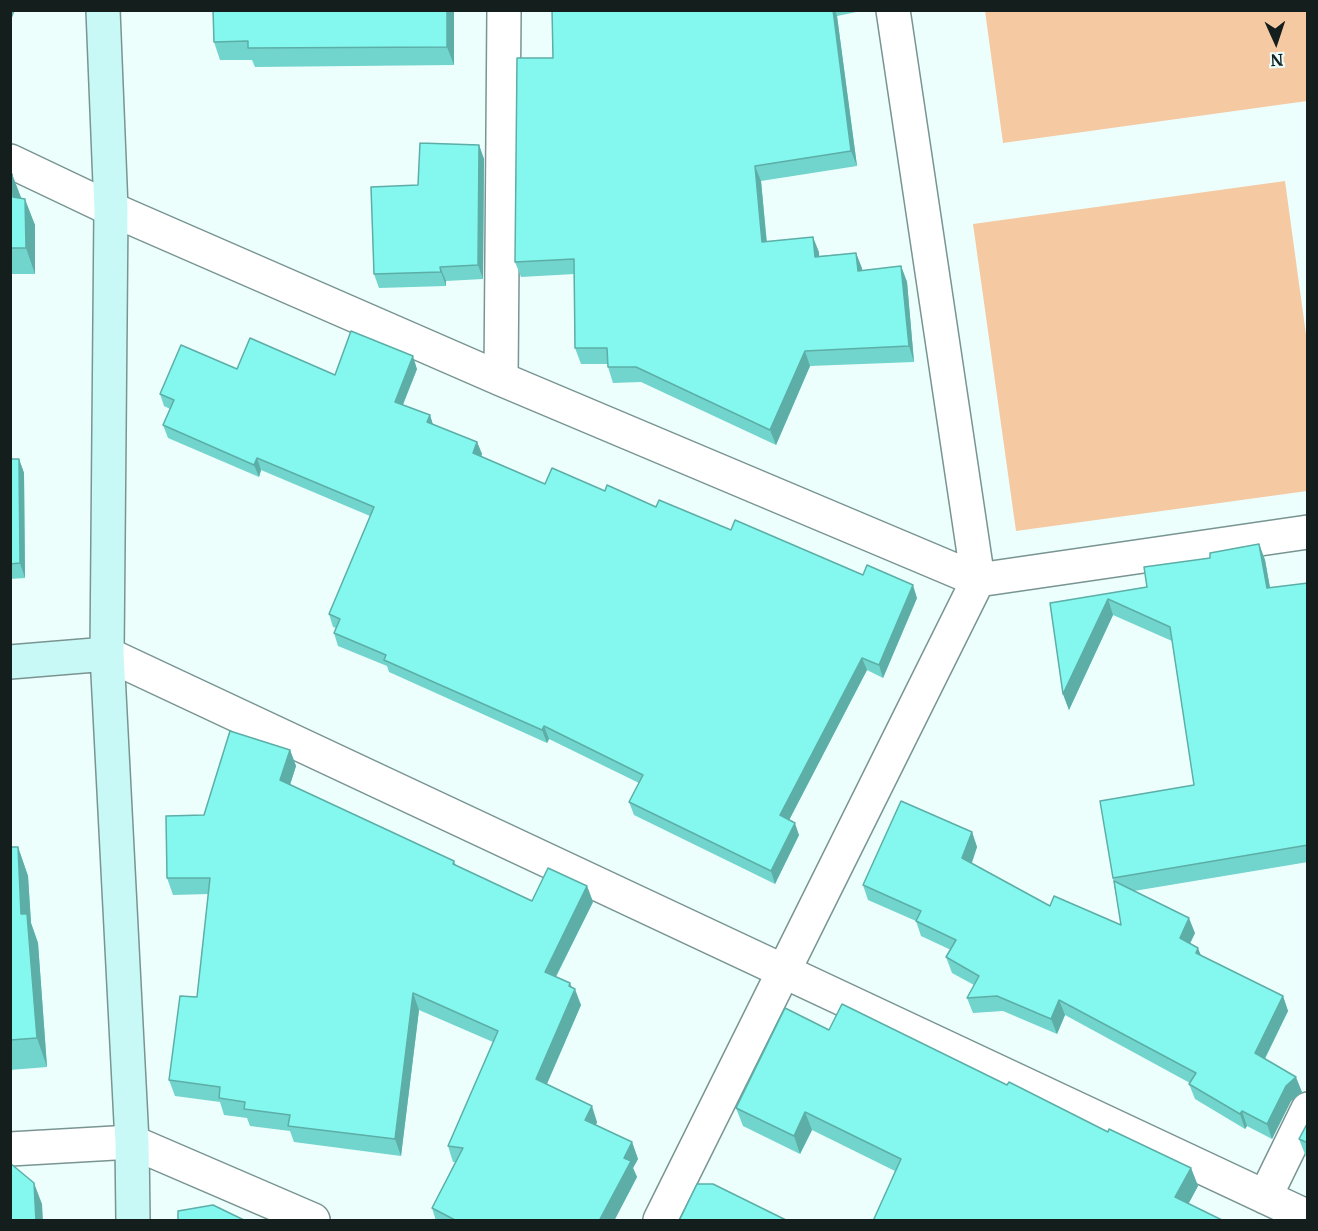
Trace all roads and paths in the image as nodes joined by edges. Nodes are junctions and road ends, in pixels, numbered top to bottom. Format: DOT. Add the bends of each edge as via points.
graph roads {
  1 [pos="103,10"];
  2 [pos="504,10"];
  3 [pos="893,10"];
  4 [pos="10,161"];
  5 [pos="111,209"];
  6 [pos="501,379"];
  7 [pos="1308,532"];
  8 [pos="978,580"];
  9 [pos="107,654"];
  10 [pos="10,662"];
  11 [pos="783,972"];
  12 [pos="1308,1109"];
  13 [pos="132,1142"];
  14 [pos="10,1149"];
  15 [pos="1265,1197"];
  16 [pos="1308,1217"];
  17 [pos="133,1221"];
  18 [pos="313,1221"];
  19 [pos="660,1221"];
  1 -- 5 [label="street"];
  2 -- 6 [label="street"];
  3 -- 8 [label="street"];
  4 -- 5 [label="street"];
  5 -- 6 [label="street"];
  5 -- 9 [label="street"];
  6 -- 8 [label="street"];
  7 -- 8 [label="street"];
  8 -- 11 [label="street"];
  9 -- 10 [label="street"];
  9 -- 11 [label="street"];
  9 -- 13 [label="street"];
  11 -- 15 [label="street"];
  11 -- 19 [label="street"];
  12 -- 15 [label="street"];
  13 -- 14 [label="street"];
  13 -- 17 [label="street"];
  13 -- 18 [label="street"];
  15 -- 16 [label="street"];
}
